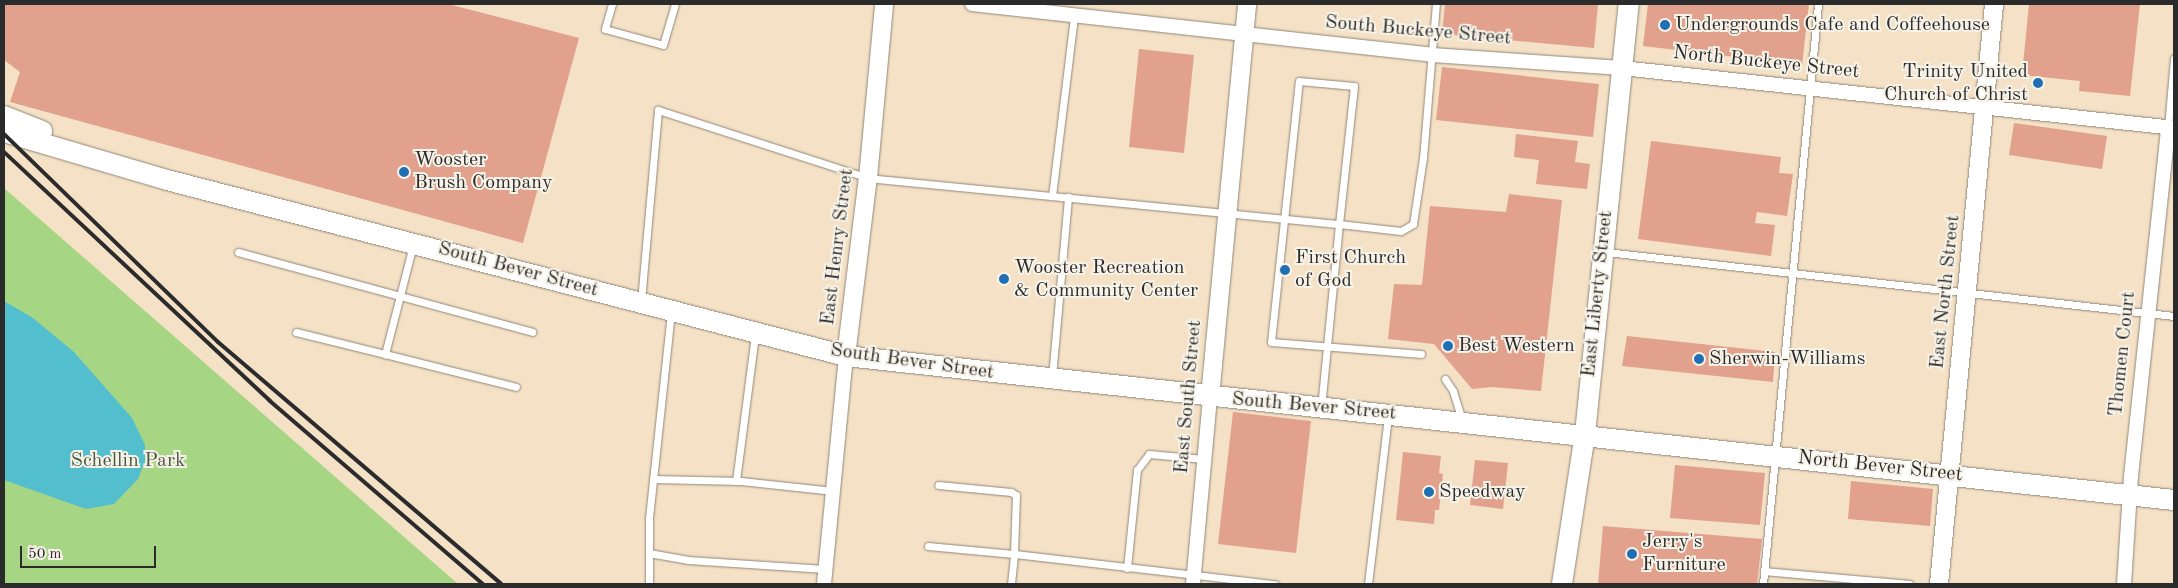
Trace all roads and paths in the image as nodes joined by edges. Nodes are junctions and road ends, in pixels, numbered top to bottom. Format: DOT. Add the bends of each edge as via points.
graph roads {
  1 [pos="612,4"];
  2 [pos="675,4"];
  3 [pos="884,4"];
  4 [pos="972,4"];
  5 [pos="1247,4"];
  6 [pos="1436,4"];
  7 [pos="1629,4"];
  8 [pos="1818,4"];
  9 [pos="1994,4"];
  10 [pos="1074,16"];
  11 [pos="1245,33"];
  12 [pos="1432,55"];
  13 [pos="2174,58"];
  14 [pos="1622,68"];
  15 [pos="1810,88"];
  16 [pos="1986,105"];
  17 [pos="4,116"];
  18 [pos="2171,128"];
  19 [pos="4,132"];
  20 [pos="868,178"];
  21 [pos="167,180"];
  22 [pos="1052,196"];
  23 [pos="1068,198"];
  24 [pos="1228,212"];
  25 [pos="1284,218"];
  26 [pos="1339,224"];
  27 [pos="414,242"];
  28 [pos="238,252"];
  29 [pos="1601,252"];
  30 [pos="1792,273"];
  31 [pos="1967,295"];
  32 [pos="400,298"];
  33 [pos="641,302"];
  34 [pos="672,310"];
  35 [pos="2147,313"];
  36 [pos="2174,316"];
  37 [pos="296,332"];
  38 [pos="532,332"];
  39 [pos="756,332"];
  40 [pos="1327,347"];
  41 [pos="385,354"];
  42 [pos="1421,354"];
  43 [pos="846,356"];
  44 [pos="1445,379"];
  45 [pos="1051,380"];
  46 [pos="516,387"];
  47 [pos="1210,398"];
  48 [pos="1320,408"];
  49 [pos="1389,414"];
  50 [pos="1462,422"];
  51 [pos="1585,434"];
  52 [pos="1775,455"];
  53 [pos="1204,459"];
  54 [pos="1947,474"];
  55 [pos="653,479"];
  56 [pos="736,481"];
  57 [pos="938,485"];
  58 [pos="833,491"];
  59 [pos="2129,495"];
  60 [pos="2174,500"];
  61 [pos="928,546"];
  62 [pos="649,554"];
  63 [pos="1014,554"];
  64 [pos="825,568"];
  65 [pos="1126,568"];
  66 [pos="1764,571"];
  67 [pos="1193,580"];
  68 [pos="650,584"];
  69 [pos="824,584"];
  70 [pos="1011,584"];
  71 [pos="1275,584"];
  72 [pos="1368,584"];
  73 [pos="1562,584"];
  74 [pos="1763,584"];
  75 [pos="1910,584"];
  76 [pos="1939,584"];
  77 [pos="2124,584"];
  1 -- 2 [label="lane" via="605,29 663,45"];
  3 -- 20 [label="street, East Henry Street"];
  4 -- 10 [label="street, South Buckeye Street"];
  5 -- 11 [label="street, East South Street"];
  6 -- 12 [label="lane"];
  7 -- 14 [label="main road, East Liberty Street"];
  8 -- 15 [label="lane"];
  9 -- 16 [label="street, East North Street"];
  10 -- 11 [label="street, South Buckeye Street"];
  10 -- 22 [label="lane"];
  11 -- 12 [label="street, South Buckeye Street"];
  11 -- 24 [label="street, East South Street"];
  12 -- 14 [label="street, South Buckeye Street"];
  12 -- 26 [label="lane" via="1423,158 1412,224 1401,230"];
  13 -- 18 [label="lane"];
  14 -- 15 [label="street, North Buckeye Street"];
  14 -- 29 [label="main road, East Liberty Street"];
  15 -- 16 [label="street, North Buckeye Street"];
  15 -- 30 [label="lane"];
  16 -- 18 [label="street, North Buckeye Street"];
  16 -- 31 [label="street, East North Street"];
  17 -- 21 [label="main road, South Bever Street"];
  18 -- 35 [label="street, Thomen Court"];
  19 -- 21 [label="main road, South Bever Street"];
  20 -- 22 [label="lane"];
  20 -- 33 [label="lane" via="658,110"];
  20 -- 43 [label="street, East Henry Street"];
  21 -- 27 [label="main road, South Bever Street"];
  22 -- 23 [label="lane"];
  23 -- 24 [label="lane"];
  23 -- 45 [label="lane"];
  24 -- 25 [label="lane"];
  24 -- 47 [label="street, East South Street"];
  25 -- 26 [label="lane"];
  25 -- 26 [label="lane" via="1299,81 1354,86"];
  25 -- 40 [label="lane" via="1271,342"];
  26 -- 40 [label="lane"];
  27 -- 32 [label="lane"];
  27 -- 33 [label="main road, South Bever Street"];
  28 -- 32 [label="lane"];
  29 -- 30 [label="lane"];
  29 -- 51 [label="main road, East Liberty Street"];
  30 -- 31 [label="lane"];
  30 -- 52 [label="lane"];
  31 -- 35 [label="lane"];
  31 -- 54 [label="street, East North Street"];
  32 -- 38 [label="lane"];
  32 -- 41 [label="lane"];
  33 -- 34 [label="main road, South Bever Street"];
  34 -- 39 [label="main road, South Bever Street"];
  34 -- 55 [label="lane"];
  35 -- 36 [label="lane"];
  35 -- 59 [label="street, Thomen Court"];
  37 -- 41 [label="lane"];
  39 -- 43 [label="main road, South Bever Street"];
  39 -- 56 [label="lane" via="749,363"];
  40 -- 42 [label="lane"];
  40 -- 48 [label="lane"];
  41 -- 46 [label="lane"];
  43 -- 45 [label="main road, South Bever Street"];
  43 -- 58 [label="street, East Henry Street"];
  44 -- 50 [label="lane" via="1453,391"];
  45 -- 47 [label="main road, South Bever Street"];
  47 -- 48 [label="main road, South Bever Street"];
  47 -- 53 [label="street, East South Street"];
  48 -- 49 [label="main road, South Bever Street"];
  49 -- 50 [label="main road, South Bever Street"];
  49 -- 72 [label="lane"];
  50 -- 51 [label="main road, South Bever Street"];
  51 -- 52 [label="main road, North Bever Street"];
  51 -- 73 [label="main road, East Liberty Street"];
  52 -- 54 [label="main road, North Bever Street"];
  52 -- 66 [label="lane"];
  53 -- 65 [label="lane" via="1149,454 1137,470"];
  53 -- 67 [label="street, East South Street"];
  54 -- 59 [label="main road, North Bever Street"];
  54 -- 76 [label="street, East North Street"];
  55 -- 56 [label="lane"];
  55 -- 62 [label="lane"];
  56 -- 58 [label="lane"];
  57 -- 63 [label="lane" via="1016,495"];
  58 -- 64 [label="street, East Henry Street"];
  59 -- 60 [label="main road, North Bever Street"];
  59 -- 77 [label="street, Thomen Court"];
  61 -- 63 [label="lane"];
  62 -- 64 [label="lane" via="688,560"];
  62 -- 68 [label="lane"];
  63 -- 65 [label="lane"];
  63 -- 70 [label="lane"];
  64 -- 69 [label="street, East Henry Street"];
  65 -- 67 [label="lane"];
  66 -- 74 [label="lane"];
  66 -- 75 [label="lane"];
  67 -- 71 [label="lane"];
}
